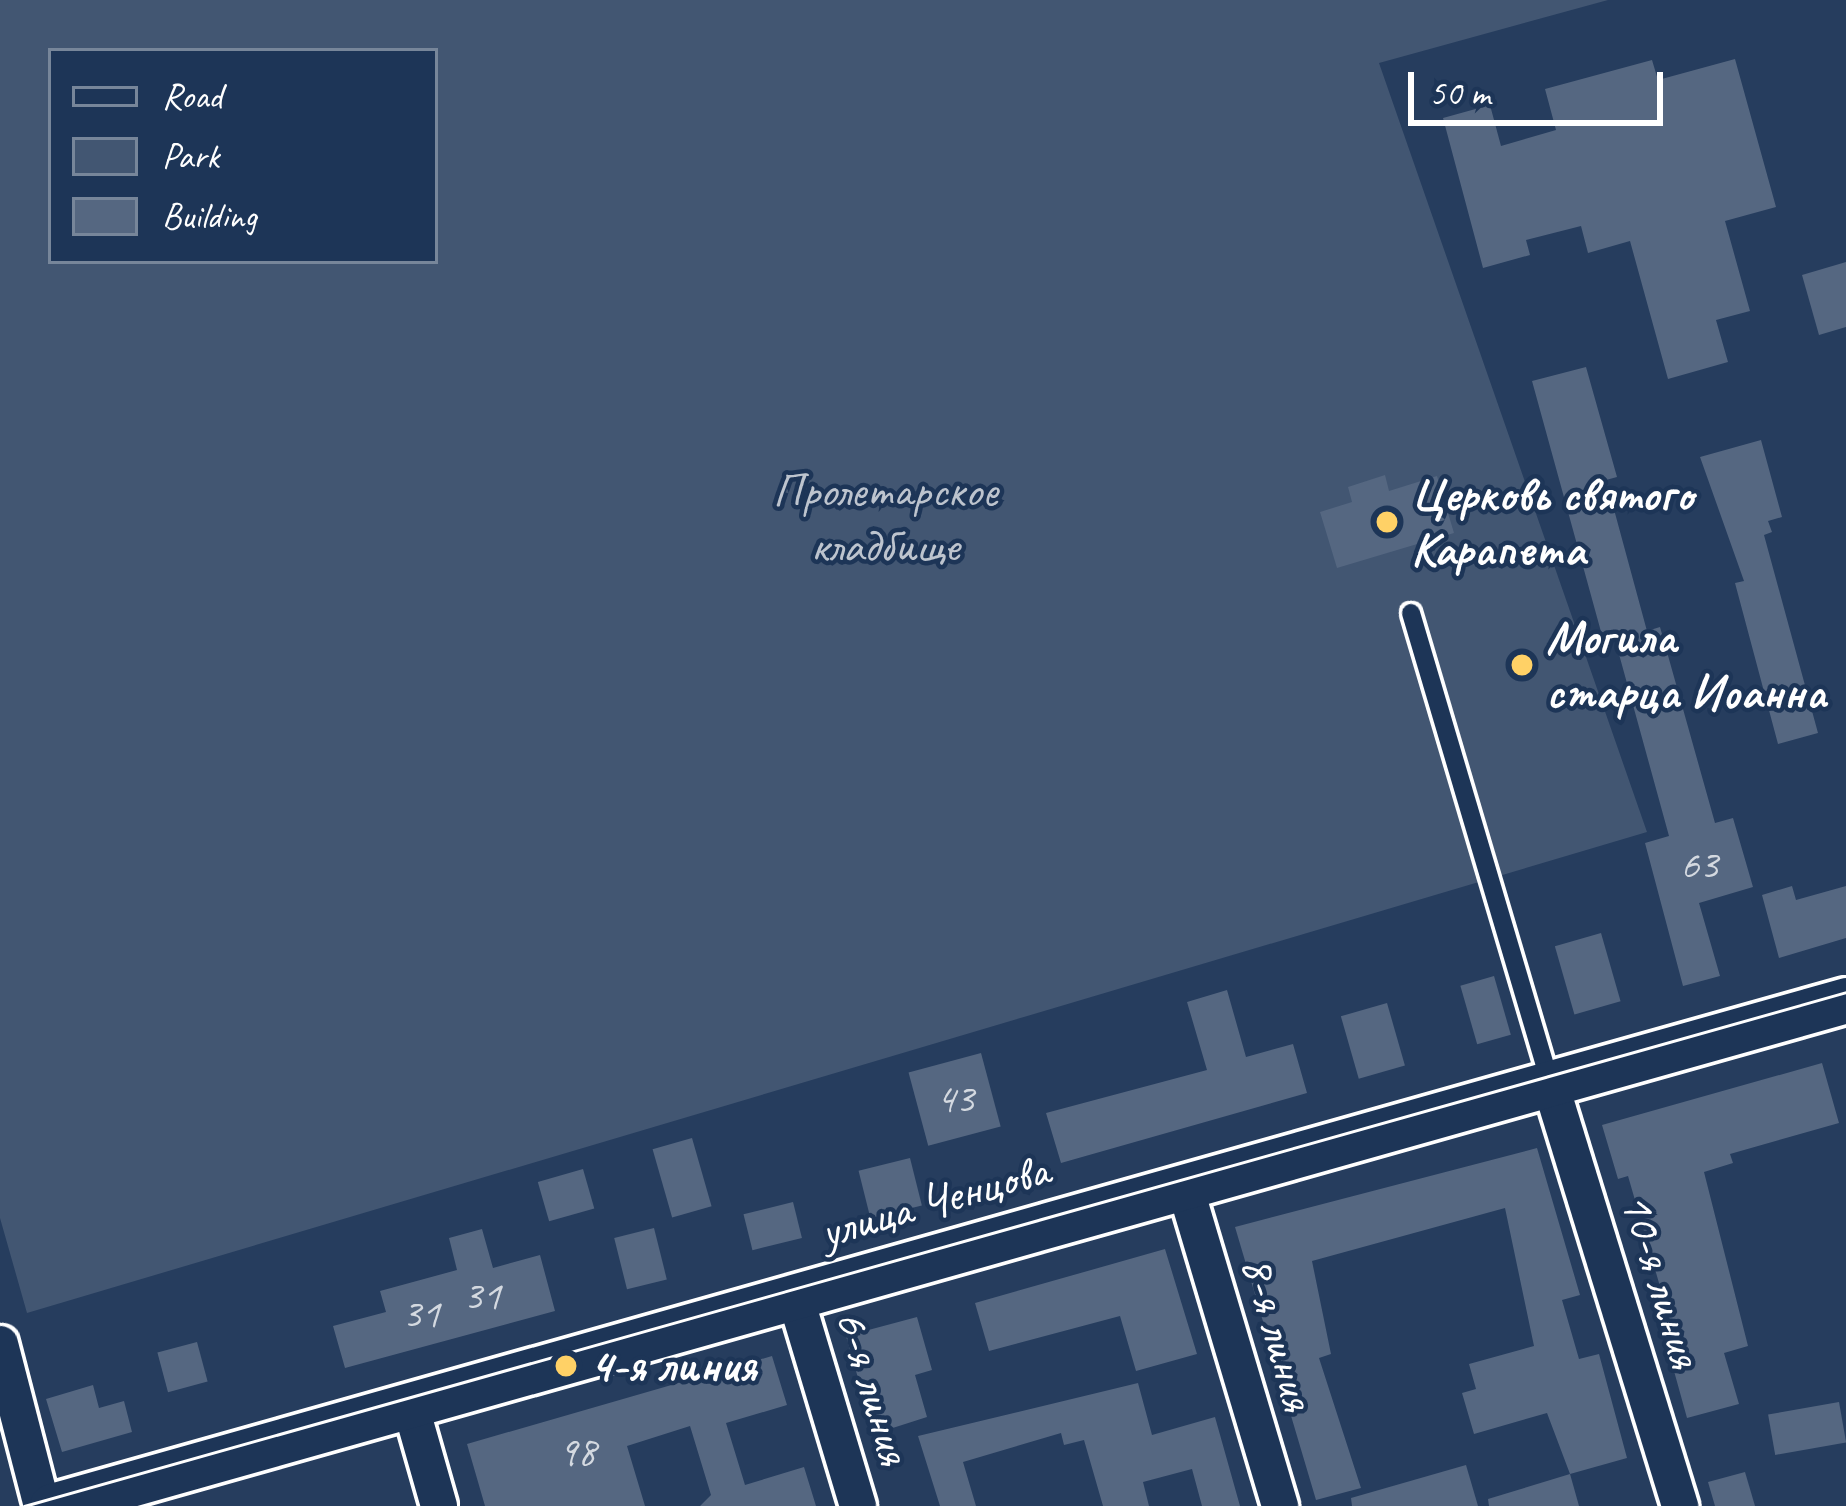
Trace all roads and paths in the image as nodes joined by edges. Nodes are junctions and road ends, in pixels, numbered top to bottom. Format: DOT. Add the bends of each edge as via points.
graph roads {
  1 [pos="1411,613"];
  2 [pos="1846,1000"];
  3 [pos="1550,1083"];
  4 [pos="1185,1187"];
  5 [pos="795,1296"];
  6 [pos="0,1344"];
  7 [pos="410,1404"];
  8 [pos="42,1506"];
  9 [pos="52,1506"];
  10 [pos="440,1506"];
  11 [pos="858,1506"];
  12 [pos="1280,1506"];
  13 [pos="1680,1506"];
  1 -- 3 [label="lane"];
  2 -- 3 [label="street, улица Ченцова"];
  3 -- 4 [label="street, улица Ченцова"];
  3 -- 13 [label="street, 10-я линия"];
  4 -- 5 [label="street, улица Ченцова"];
  4 -- 12 [label="street, 8-я линия"];
  5 -- 7 [label="street, улица Ченцова"];
  5 -- 11 [label="street, 6-я линия"];
  6 -- 8 [label="street"];
  7 -- 9 [label="street, улица Ченцова"];
  7 -- 10 [label="street"];
}
